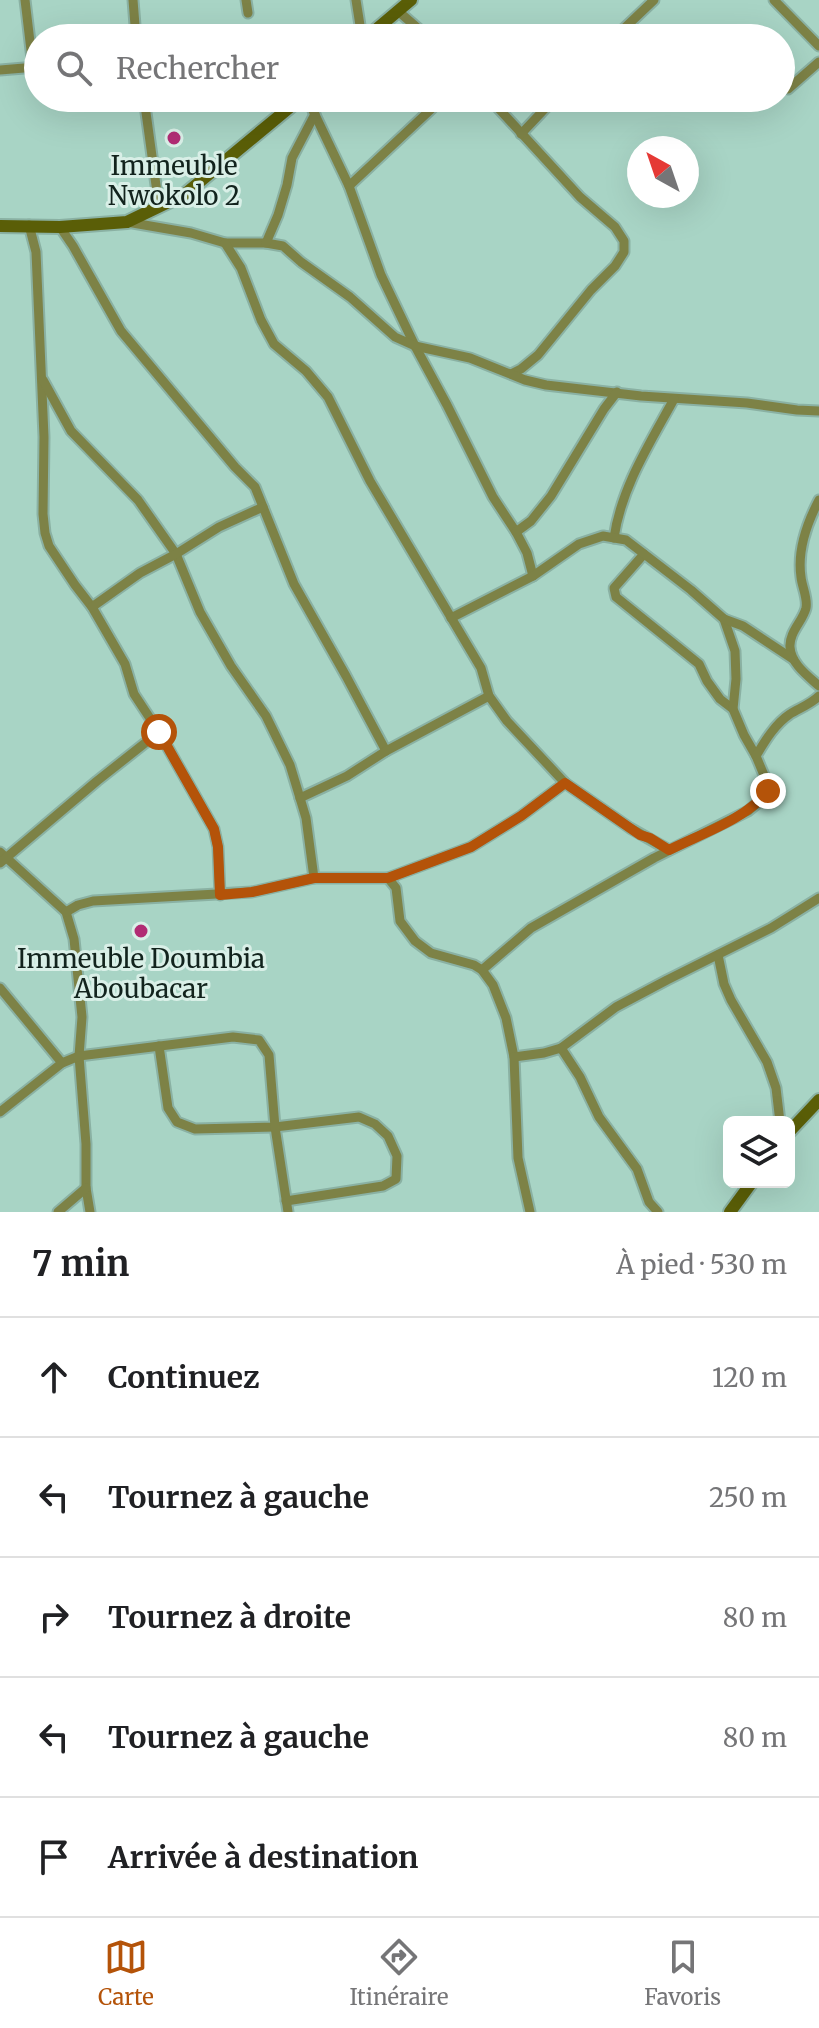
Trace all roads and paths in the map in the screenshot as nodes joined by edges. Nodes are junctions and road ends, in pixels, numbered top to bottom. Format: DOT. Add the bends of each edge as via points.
graph roads {
  1 [pos="25,0"];
  2 [pos="133,0"];
  3 [pos="246,0"];
  4 [pos="356,0"];
  5 [pos="411,0"];
  6 [pos="654,0"];
  7 [pos="774,0"];
  8 [pos="398,11"];
  9 [pos="248,13"];
  10 [pos="29,24"];
  11 [pos="135,24"];
  12 [pos="361,24"];
  13 [pos="382,24"];
  14 [pos="413,24"];
  15 [pos="629,24"];
  16 [pos="819,46"];
  17 [pos="819,62"];
  18 [pos="24,68"];
  19 [pos="0,70"];
  20 [pos="795,83"];
  21 [pos="146,112"];
  22 [pos="284,112"];
  23 [pos="428,112"];
  24 [pos="501,112"];
  25 [pos="542,112"];
  26 [pos="315,114"];
  27 [pos="521,134"];
  28 [pos="349,186"];
  29 [pos="159,207"];
  30 [pos="127,222"];
  31 [pos="29,225"];
  32 [pos="0,226"];
  33 [pos="60,227"];
  34 [pos="225,243"];
  35 [pos="266,243"];
  36 [pos="415,346"];
  37 [pos="511,374"];
  38 [pos="41,377"];
  39 [pos="617,392"];
  40 [pos="674,399"];
  41 [pos="819,411"];
  42 [pos="819,500"];
  43 [pos="263,507"];
  44 [pos="516,532"];
  45 [pos="614,538"];
  46 [pos="176,554"];
  47 [pos="644,554"];
  48 [pos="533,576"];
  49 [pos="92,607"];
  50 [pos="451,618"];
  51 [pos="724,619"];
  52 [pos="793,659"];
  53 [pos="819,686"];
  54 [pos="489,696"];
  55 [pos="819,696"];
  56 [pos="733,709"];
  57 [pos="159,732"];
  58 [pos="386,751"];
  59 [pos="756,756"];
  60 [pos="565,783"];
  61 [pos="300,798"];
  62 [pos="669,850"];
  63 [pos="2,858"];
  64 [pos="314,878"];
  65 [pos="388,878"];
  66 [pos="220,895"];
  67 [pos="819,898"];
  68 [pos="66,912"];
  69 [pos="718,955"];
  70 [pos="482,970"];
  71 [pos="0,988"];
  72 [pos="159,1046"];
  73 [pos="561,1048"];
  74 [pos="79,1056"];
  75 [pos="514,1057"];
  76 [pos="62,1063"];
  77 [pos="819,1100"];
  78 [pos="0,1112"];
  79 [pos="779,1116"];
  80 [pos="795,1126"];
  81 [pos="275,1127"];
  82 [pos="86,1188"];
  83 [pos="748,1188"];
  84 [pos="286,1201"];
  85 [pos="58,1212"];
  86 [pos="90,1212"];
  87 [pos="288,1212"];
  88 [pos="530,1212"];
  89 [pos="658,1212"];
  90 [pos="730,1212"];
  1 -- 10 [label="street"];
  2 -- 11 [label="street"];
  3 -- 9 [label="street"];
  4 -- 12 [label="street"];
  5 -- 8 [label="street"];
  6 -- 15 [label="street"];
  7 -- 16 [label="street"];
  8 -- 13 [label="street"];
  8 -- 14 [label="street"];
  17 -- 20 [label="street"];
  18 -- 19 [label="street"];
  21 -- 29 [label="street"];
  22 -- 29 [label="street" via="185,194"];
  23 -- 28 [label="street"];
  24 -- 27 [label="street"];
  25 -- 27 [label="street"];
  26 -- 28 [label="street"];
  26 -- 35 [label="street" via="292,158"];
  27 -- 37 [label="street" via="615,227 624,252 538,355"];
  28 -- 36 [label="street" via="381,275"];
  29 -- 30 [label="street"];
  30 -- 33 [label="street"];
  30 -- 34 [label="street"];
  31 -- 32 [label="street"];
  31 -- 33 [label="street"];
  31 -- 38 [label="street" via="36,252"];
  33 -- 43 [label="street" via="121,331 255,487"];
  34 -- 35 [label="street"];
  34 -- 50 [label="street" via="274,344 328,397 370,481"];
  35 -- 36 [label="street" via="283,246 395,337"];
  36 -- 37 [label="street"];
  36 -- 44 [label="street"];
  37 -- 39 [label="street" via="546,385"];
  38 -- 46 [label="street" via="71,431 138,500"];
  38 -- 49 [label="street" via="45,533"];
  39 -- 40 [label="street"];
  39 -- 44 [label="street" via="551,496"];
  40 -- 41 [label="street"];
  40 -- 45 [label="street" via="626,493"];
  42 -- 52 [label="street" via="801,551 807,602 792,636"];
  43 -- 46 [label="street"];
  43 -- 58 [label="street" via="294,584"];
  44 -- 48 [label="street"];
  45 -- 47 [label="street"];
  45 -- 48 [label="street" via="579,544"];
  46 -- 49 [label="street"];
  46 -- 61 [label="street" via="200,612 266,716"];
  47 -- 51 [label="street"];
  47 -- 56 [label="street" via="614,588 616,597 699,664 720,699"];
  48 -- 50 [label="street"];
  49 -- 57 [label="street" via="125,664 134,694"];
  50 -- 54 [label="street" via="481,668"];
  51 -- 52 [label="street"];
  51 -- 56 [label="street" via="735,651"];
  52 -- 53 [label="street"];
  54 -- 58 [label="street"];
  54 -- 60 [label="street"];
  55 -- 59 [label="street" via="777,725"];
  56 -- 59 [label="street"];
  57 -- 63 [label="street"];
  57 -- 66 [label="street" via="214,829"];
  58 -- 61 [label="street"];
  59 -- 62 [label="street" via="768,791 760,801"];
  60 -- 62 [label="street"];
  60 -- 65 [label="street" via="471,847"];
  61 -- 64 [label="street"];
  62 -- 70 [label="street" via="531,928"];
  63 -- 68 [label="street"];
  64 -- 65 [label="street"];
  64 -- 66 [label="street"];
  65 -- 70 [label="street" via="396,888 400,921 415,941 431,953"];
  66 -- 68 [label="street" via="93,901"];
  67 -- 69 [label="street"];
  68 -- 74 [label="street" via="82,1017"];
  69 -- 73 [label="street" via="616,1007"];
  69 -- 79 [label="street" via="731,1000 767,1062"];
  70 -- 75 [label="street" via="506,1018"];
  71 -- 76 [label="street"];
  72 -- 74 [label="street"];
  72 -- 81 [label="street" via="168,1108 177,1122 195,1129"];
  72 -- 81 [label="street" via="233,1037 259,1040 269,1055"];
  73 -- 75 [label="street"];
  73 -- 89 [label="street"];
  74 -- 76 [label="street"];
  74 -- 82 [label="street"];
  75 -- 88 [label="street" via="518,1158"];
  76 -- 78 [label="street"];
  77 -- 80 [label="street"];
  81 -- 84 [label="street"];
  81 -- 84 [label="street" via="359,1117 388,1136 397,1156 396,1179 383,1186"];
  82 -- 85 [label="street"];
  82 -- 86 [label="street"];
  83 -- 90 [label="street"];
  84 -- 87 [label="street"];
}
